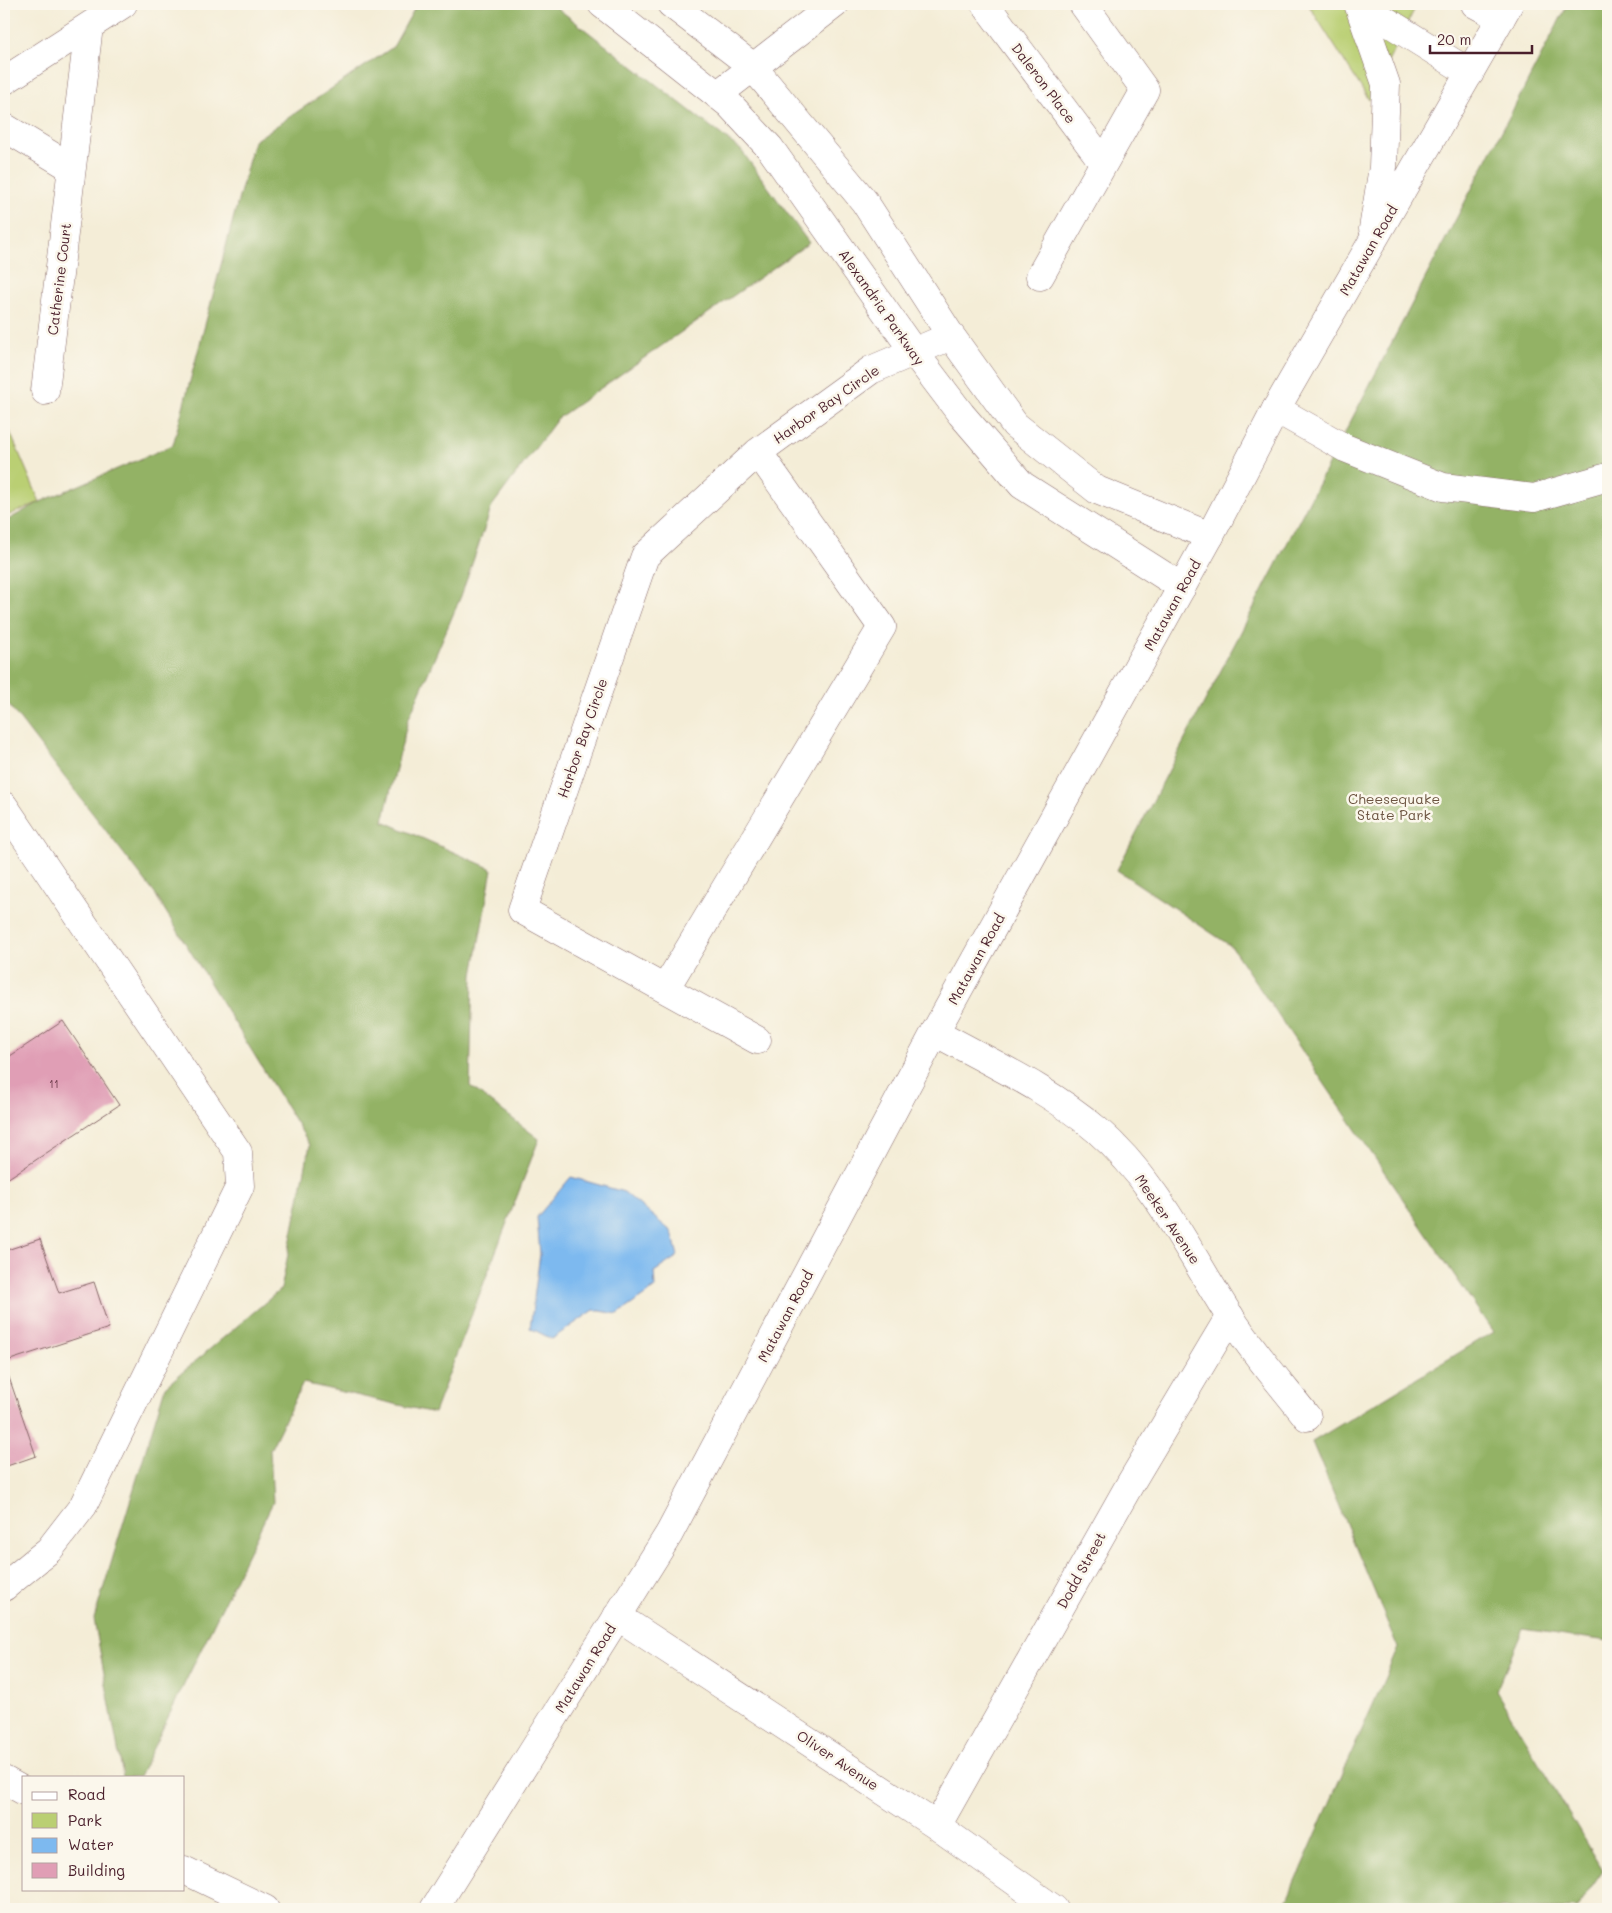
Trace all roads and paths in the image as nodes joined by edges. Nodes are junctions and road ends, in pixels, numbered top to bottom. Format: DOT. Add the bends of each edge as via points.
graph roads {
  1 [pos="123,4"];
  2 [pos="602,4"];
  3 [pos="671,4"];
  4 [pos="835,4"];
  5 [pos="985,4"];
  6 [pos="1083,4"];
  7 [pos="1359,4"];
  8 [pos="1475,4"];
  9 [pos="1505,11"];
  10 [pos="89,26"];
  11 [pos="752,66"];
  12 [pos="1470,73"];
  13 [pos="4,81"];
  14 [pos="717,95"];
  15 [pos="4,127"];
  16 [pos="1103,162"];
  17 [pos="72,168"];
  18 [pos="1371,245"];
  19 [pos="1040,276"];
  20 [pos="951,336"];
  21 [pos="914,352"];
  22 [pos="45,391"];
  23 [pos="1276,410"];
  24 [pos="758,452"];
  25 [pos="1608,478"];
  26 [pos="1210,536"];
  27 [pos="1182,587"];
  28 [pos="4,806"];
  29 [pos="665,989"];
  30 [pos="936,1032"];
  31 [pos="757,1040"];
  32 [pos="1230,1316"];
  33 [pos="1307,1417"];
  34 [pos="4,1588"];
  35 [pos="617,1616"];
  36 [pos="4,1780"];
  37 [pos="22,1790"];
  38 [pos="937,1826"];
  39 [pos="185,1870"];
  40 [pos="265,1909"];
  41 [pos="434,1909"];
  42 [pos="1054,1909"];
  1 -- 10 [label="street"];
  2 -- 14 [label="street, Alexandria Parkway"];
  3 -- 11 [label="street"];
  4 -- 11 [label="street"];
  5 -- 16 [label="street, Daleron Place"];
  6 -- 16 [label="street" via="1145,90"];
  7 -- 12 [label="street"];
  7 -- 18 [label="street" via="1386,84 1383,167"];
  8 -- 9 [label="street"];
  9 -- 12 [label="street, Matawan Road"];
  10 -- 13 [label="street"];
  10 -- 17 [label="street, Catherine Court"];
  11 -- 14 [label="street"];
  11 -- 20 [label="street" via="864,201"];
  12 -- 18 [label="street, Matawan Road"];
  14 -- 21 [label="street, Alexandria Parkway" via="770,148"];
  15 -- 17 [label="street"];
  16 -- 19 [label="street"];
  17 -- 22 [label="street, Catherine Court"];
  18 -- 23 [label="street, Matawan Road"];
  20 -- 21 [label="street, Harbor Bay Circle"];
  20 -- 26 [label="street" via="1015,425 1097,490"];
  21 -- 24 [label="street, Harbor Bay Circle" via="871,370"];
  21 -- 27 [label="street, Alexandria Parkway" via="961,414 1022,485"];
  23 -- 25 [label="street" via="1346,448 1443,487 1534,498"];
  23 -- 26 [label="street, Matawan Road"];
  24 -- 29 [label="street, Harbor Bay Circle" via="882,627"];
  24 -- 29 [label="street, Harbor Bay Circle" via="645,556 522,910"];
  26 -- 27 [label="street, Matawan Road"];
  27 -- 30 [label="street, Matawan Road"];
  28 -- 34 [label="street" via="238,1152 240,1186 83,1506 49,1550"];
  29 -- 31 [label="street, Harbor Bay Circle"];
  30 -- 32 [label="street, Meeker Avenue" via="1061,1101 1099,1132 1145,1181"];
  30 -- 35 [label="street, Matawan Road" via="669,1534"];
  32 -- 33 [label="street, Meeker Avenue"];
  32 -- 38 [label="street, Dodd Street" via="1130,1484"];
  35 -- 38 [label="street, Oliver Avenue"];
  35 -- 41 [label="street, Matawan Road"];
  36 -- 37 [label="street"];
  38 -- 42 [label="street, Oliver Avenue"];
  39 -- 40 [label="street"];
}
